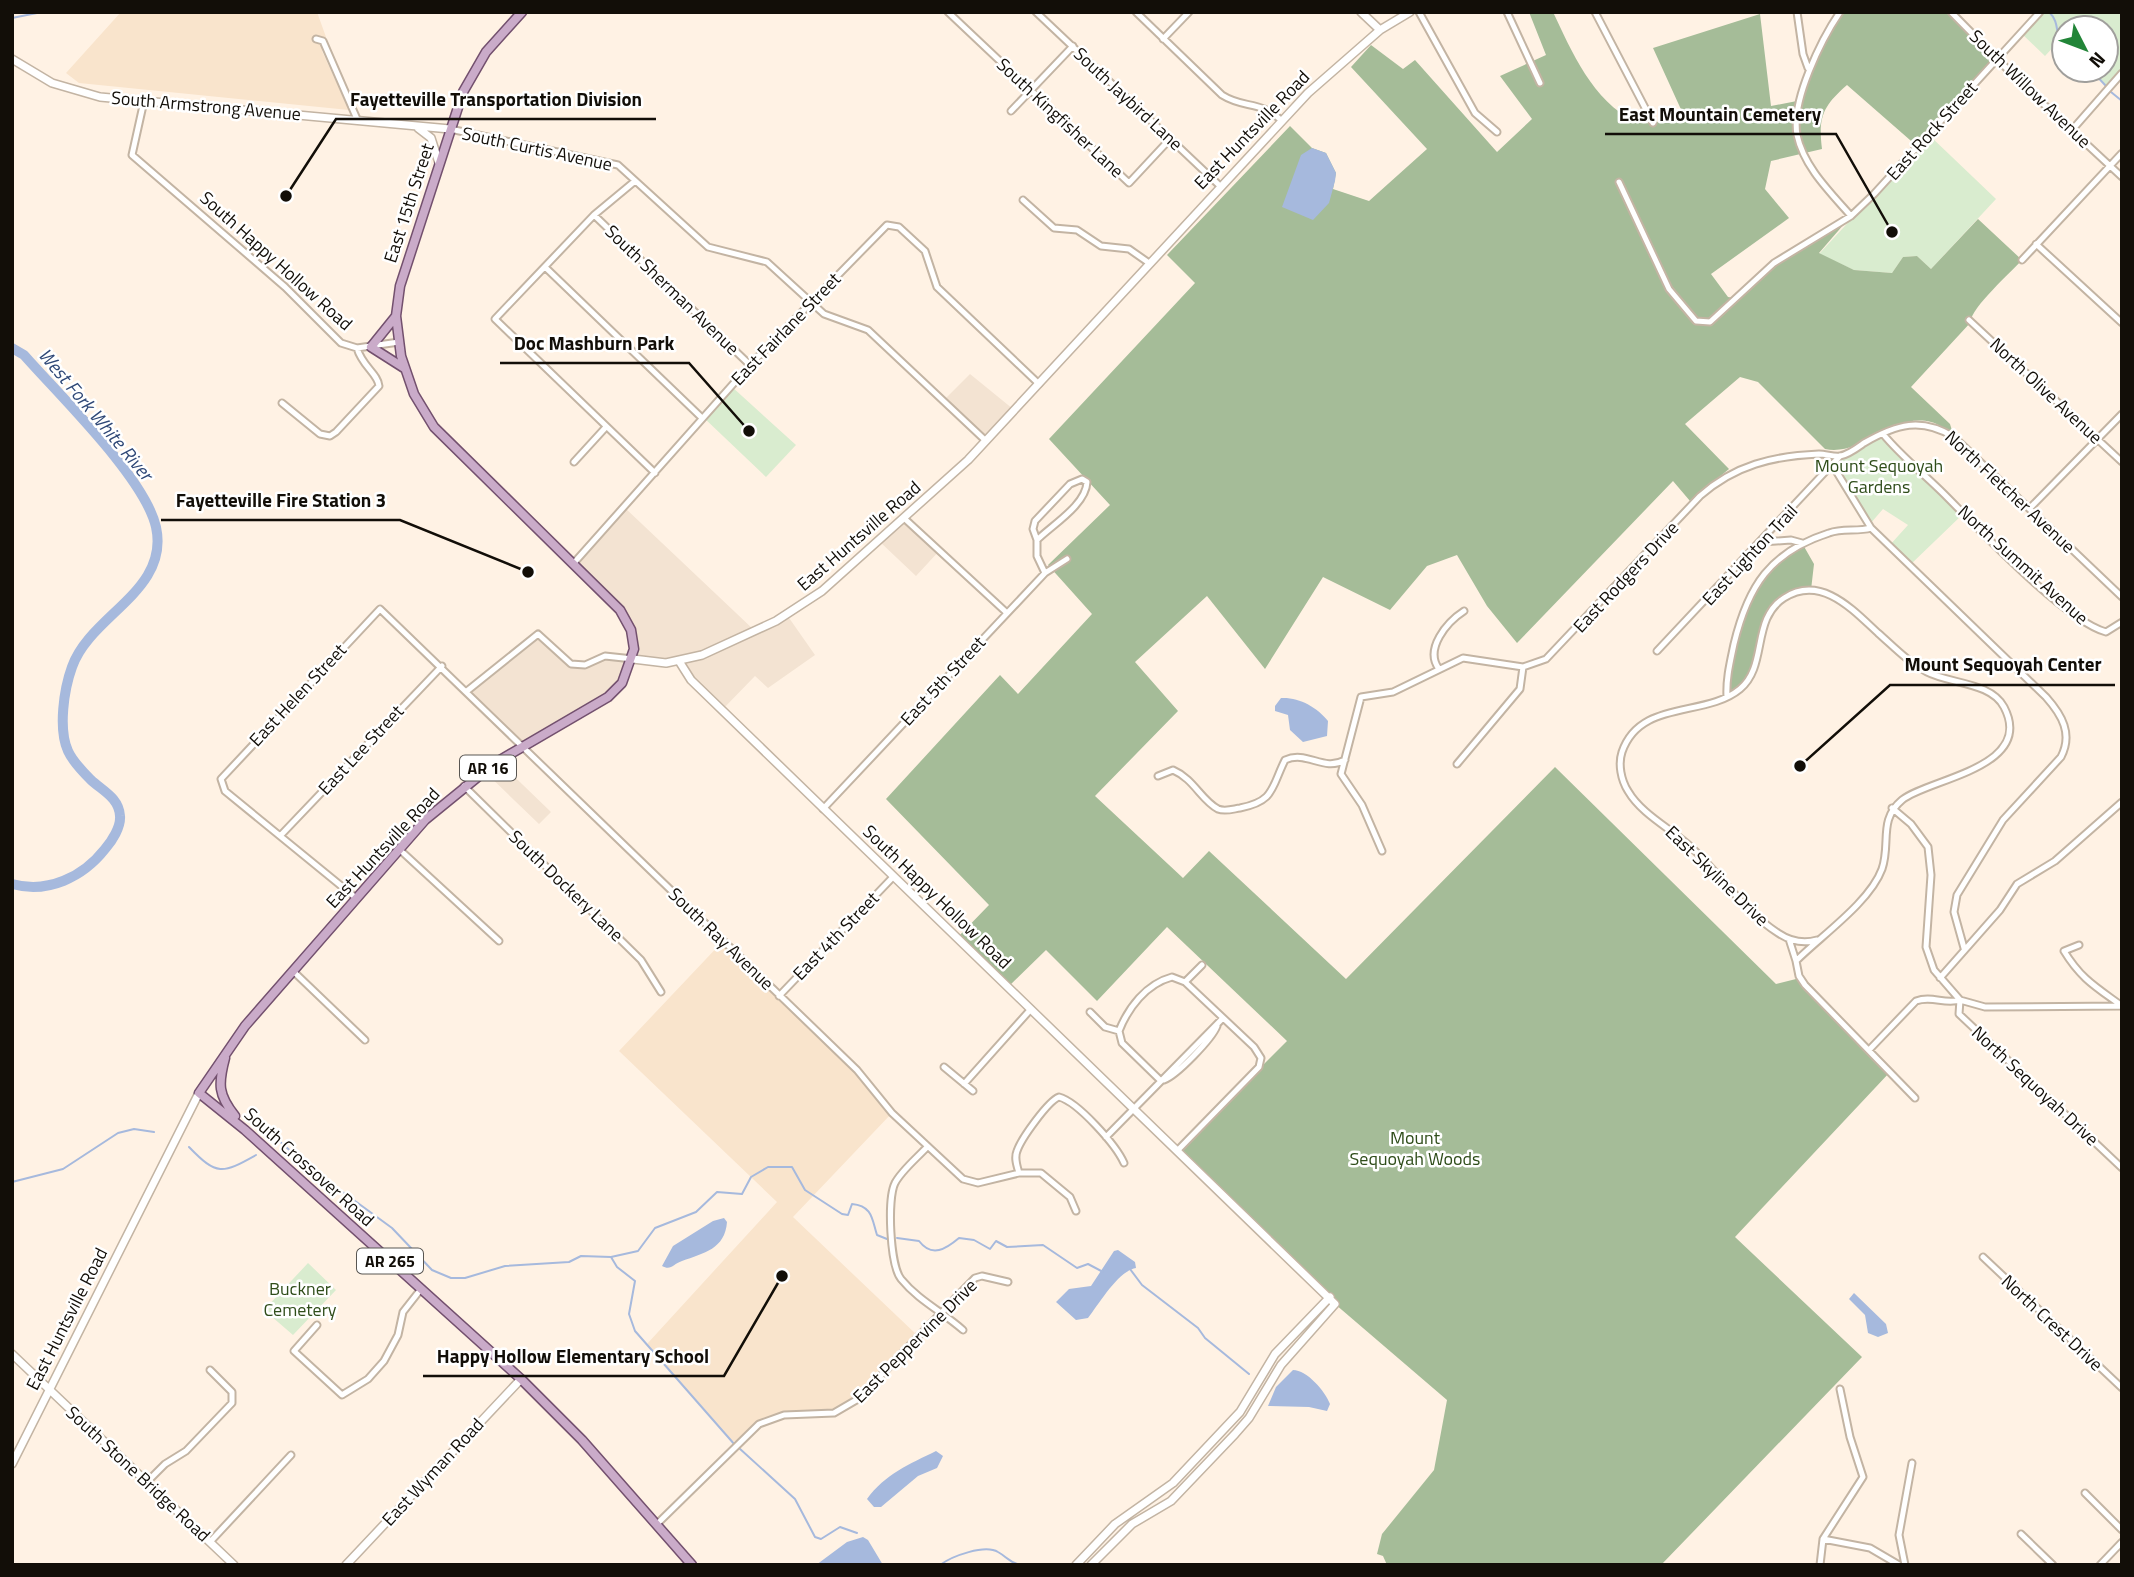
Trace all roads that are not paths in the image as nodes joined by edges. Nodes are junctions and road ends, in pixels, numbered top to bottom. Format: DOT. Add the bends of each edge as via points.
graph roads {
  1 [pos="522,12"];
  2 [pos="948,12"];
  3 [pos="1036,12"];
  4 [pos="1136,12"];
  5 [pos="1189,12"];
  6 [pos="1361,12"];
  7 [pos="1410,12"];
  8 [pos="1419,12"];
  9 [pos="1507,12"];
  10 [pos="1595,12"];
  11 [pos="1797,12"];
  12 [pos="1840,12"];
  13 [pos="1951,12"];
  14 [pos="2040,12"];
  15 [pos="1380,30"];
  16 [pos="316,39"];
  17 [pos="1163,39"];
  18 [pos="1073,46"];
  19 [pos="1997,58"];
  20 [pos="12,59"];
  21 [pos="1808,68"];
  22 [pos="2122,73"];
  23 [pos="1540,83"];
  24 [pos="1031,90"];
  25 [pos="144,101"];
  26 [pos="1011,111"];
  27 [pos="357,119"];
  28 [pos="1281,120"];
  29 [pos="1653,123"];
  30 [pos="414,126"];
  31 [pos="450,129"];
  32 [pos="2072,130"];
  33 [pos="1497,132"];
  34 [pos="1170,139"];
  35 [pos="2122,153"];
  36 [pos="439,163"];
  37 [pos="2109,164"];
  38 [pos="2122,177"];
  39 [pos="635,181"];
  40 [pos="1619,182"];
  41 [pos="1220,186"];
  42 [pos="1024,201"];
  43 [pos="594,215"];
  44 [pos="1851,216"];
  45 [pos="2036,244"];
  46 [pos="2022,260"];
  47 [pos="1149,263"];
  48 [pos="545,267"];
  49 [pos="811,302"];
  50 [pos="396,316"];
  51 [pos="1969,320"];
  52 [pos="2122,323"];
  53 [pos="399,342"];
  54 [pos="371,347"];
  55 [pos="358,348"];
  56 [pos="750,365"];
  57 [pos="404,368"];
  58 [pos="1039,384"];
  59 [pos="282,403"];
  60 [pos="2122,414"];
  61 [pos="702,418"];
  62 [pos="606,427"];
  63 [pos="1883,434"];
  64 [pos="2098,439"];
  65 [pos="986,441"];
  66 [pos="1840,456"];
  67 [pos="574,462"];
  68 [pos="2122,462"];
  69 [pos="1833,466"];
  70 [pos="655,473"];
  71 [pos="2030,508"];
  72 [pos="905,519"];
  73 [pos="1871,528"];
  74 [pos="1037,540"];
  75 [pos="1762,542"];
  76 [pos="1802,543"];
  77 [pos="1067,559"];
  78 [pos="573,564"];
  79 [pos="1045,573"];
  80 [pos="2122,597"];
  81 [pos="380,609"];
  82 [pos="1464,611"];
  83 [pos="1007,613"];
  84 [pos="2122,622"];
  85 [pos="1657,651"];
  86 [pos="633,659"];
  87 [pos="679,662"];
  88 [pos="442,666"];
  89 [pos="1523,667"];
  90 [pos="1438,669"];
  91 [pos="467,691"];
  92 [pos="1727,697"];
  93 [pos="522,745"];
  94 [pos="1345,760"];
  95 [pos="1457,764"];
  96 [pos="1158,776"];
  97 [pos="464,786"];
  98 [pos="2122,802"];
  99 [pos="1892,808"];
  100 [pos="823,809"];
  101 [pos="281,835"];
  102 [pos="399,849"];
  103 [pos="1382,851"];
  104 [pos="893,877"];
  105 [pos="356,898"];
  106 [pos="1789,939"];
  107 [pos="1817,940"];
  108 [pos="499,941"];
  109 [pos="2079,945"];
  110 [pos="1964,948"];
  111 [pos="1796,961"];
  112 [pos="1202,965"];
  113 [pos="293,971"];
  114 [pos="1940,978"];
  115 [pos="1185,982"];
  116 [pos="661,992"];
  117 [pos="779,996"];
  118 [pos="1960,1000"];
  119 [pos="2122,1006"];
  120 [pos="1031,1009"];
  121 [pos="1090,1012"];
  122 [pos="1223,1018"];
  123 [pos="1119,1031"];
  124 [pos="365,1040"];
  125 [pos="228,1048"];
  126 [pos="1869,1050"];
  127 [pos="944,1066"];
  128 [pos="1161,1081"];
  129 [pos="964,1084"];
  130 [pos="973,1091"];
  131 [pos="199,1093"];
  132 [pos="1915,1098"];
  133 [pos="1135,1109"];
  134 [pos="245,1130"];
  135 [pos="1106,1138"];
  136 [pos="927,1147"];
  137 [pos="1178,1150"];
  138 [pos="1125,1163"];
  139 [pos="2122,1168"];
  140 [pos="1019,1174"];
  141 [pos="1076,1211"];
  142 [pos="1983,1257"];
  143 [pos="1008,1282"];
  144 [pos="421,1289"];
  145 [pos="1330,1297"];
  146 [pos="940,1313"];
  147 [pos="317,1325"];
  148 [pos="963,1330"];
  149 [pos="12,1354"];
  150 [pos="1272,1358"];
  151 [pos="1281,1365"];
  152 [pos="210,1370"];
  153 [pos="521,1379"];
  154 [pos="2122,1388"];
  155 [pos="1840,1389"];
  156 [pos="50,1390"];
  157 [pos="290,1455"];
  158 [pos="1912,1463"];
  159 [pos="12,1464"];
  160 [pos="148,1482"];
  161 [pos="2085,1493"];
  162 [pos="657,1524"];
  163 [pos="2122,1530"];
  164 [pos="2021,1534"];
  165 [pos="1824,1539"];
  166 [pos="210,1542"];
  167 [pos="2122,1542"];
  168 [pos="234,1565"];
  169 [pos="346,1565"];
  170 [pos="692,1565"];
  171 [pos="1076,1565"];
  172 [pos="1091,1565"];
  173 [pos="1820,1565"];
  174 [pos="1899,1565"];
  175 [pos="1905,1565"];
  176 [pos="2053,1565"];
  177 [pos="2100,1565"];
  1 -- 31 [label="main road, East 15th Street" via="481,58"];
  2 -- 24 [label="street, South Kingfisher Lane"];
  3 -- 18 [label="street, South Jaybird Lane"];
  4 -- 17 [label="street"];
  5 -- 17 [label="street"];
  6 -- 15 [label="street"];
  7 -- 15 [label="street, East Huntsville Road"];
  8 -- 33 [label="street" via="1475,113"];
  9 -- 23 [label="street"];
  10 -- 29 [label="street"];
  11 -- 21 [label="street"];
  12 -- 21 [label="street"];
  13 -- 19 [label="street, South Willow Avenue"];
  14 -- 19 [label="street, East Rock Street"];
  15 -- 28 [label="street, East Huntsville Road"];
  16 -- 27 [label="street" via="323,41"];
  17 -- 28 [label="street" via="1223,95 1262,106"];
  18 -- 24 [label="street"];
  18 -- 34 [label="street, South Jaybird Lane"];
  19 -- 32 [label="street, South Willow Avenue"];
  19 -- 44 [label="street, East Rock Street" via="1906,162"];
  20 -- 25 [label="street, South Armstrong Avenue" via="68,89"];
  21 -- 44 [label="street" via="1796,131 1800,145 1822,186"];
  22 -- 32 [label="street"];
  24 -- 26 [label="street"];
  24 -- 34 [label="street, South Kingfisher Lane" via="1129,183"];
  25 -- 27 [label="street, South Armstrong Avenue"];
  25 -- 55 [label="street, South Happy Hollow Road" via="132,155 285,287 334,338"];
  27 -- 30 [label="street, South Armstrong Avenue"];
  28 -- 41 [label="street, East Huntsville Road"];
  30 -- 31 [label="street, South Armstrong Avenue"];
  30 -- 36 [label="street" via="431,138"];
  31 -- 36 [label="main road, East 15th Street"];
  31 -- 39 [label="street, South Curtis Avenue" via="612,162"];
  32 -- 37 [label="street, South Willow Avenue"];
  34 -- 41 [label="street, South Jaybird Lane"];
  35 -- 37 [label="street"];
  36 -- 50 [label="main road, East 15th Street" via="405,266"];
  37 -- 38 [label="street, South Willow Avenue"];
  37 -- 45 [label="street"];
  39 -- 43 [label="street"];
  39 -- 49 [label="street, South Curtis Avenue" via="701,243 716,251 767,262"];
  40 -- 44 [label="street, East Rock Street" via="1669,289 1696,321 1703,323 1717,318 1774,262"];
  41 -- 47 [label="street, East Huntsville Road"];
  42 -- 47 [label="street" via="1054,228 1077,230 1101,246 1129,248"];
  43 -- 48 [label="street"];
  43 -- 56 [label="street, South Sherman Avenue"];
  45 -- 46 [label="street"];
  45 -- 52 [label="street"];
  47 -- 58 [label="street, East Huntsville Road"];
  48 -- 61 [label="street"];
  48 -- 62 [label="street" via="495,319"];
  49 -- 56 [label="street, East Fairlane Street"];
  49 -- 58 [label="street, East Fairlane Street" via="892,224 925,251 937,287"];
  49 -- 65 [label="street, South Curtis Avenue" via="832,319 868,330"];
  50 -- 53 [label="main road, East 15th Street"];
  50 -- 54 [label="main road"];
  51 -- 64 [label="street, North Olive Avenue"];
  53 -- 54 [label="street, South Happy Hollow Road"];
  53 -- 57 [label="main road"];
  54 -- 55 [label="street, South Happy Hollow Road"];
  54 -- 57 [label="main road"];
  55 -- 59 [label="street" via="360,361 379,386 336,432 325,436"];
  56 -- 61 [label="street, East Fairlane Street"];
  57 -- 78 [label="main road" via="421,408 439,434"];
  58 -- 65 [label="street, East Huntsville Road"];
  60 -- 64 [label="street"];
  61 -- 70 [label="street, East Fairlane Street"];
  62 -- 67 [label="street"];
  62 -- 70 [label="street"];
  63 -- 66 [label="street, East Rodgers Drive"];
  63 -- 71 [label="street, North Fletcher Avenue" via="1901,427 1936,425"];
  63 -- 84 [label="street, North Summit Avenue" via="2066,609 2106,632"];
  64 -- 68 [label="street, North Olive Avenue"];
  64 -- 71 [label="street"];
  65 -- 72 [label="street, East Huntsville Road"];
  66 -- 69 [label="street, East Lighton Trail"];
  66 -- 89 [label="street, East Rodgers Drive" via="1771,458 1720,479 1560,647 1546,659"];
  69 -- 73 [label="street"];
  69 -- 75 [label="street, East Lighton Trail"];
  70 -- 78 [label="street, East Fairlane Street"];
  71 -- 80 [label="street, North Fletcher Avenue"];
  72 -- 83 [label="street"];
  72 -- 87 [label="street, East Huntsville Road" via="792,612"];
  73 -- 76 [label="street" via="1838,530"];
  73 -- 110 [label="street" via="2046,697 2064,724 2066,747 2061,757 2003,820 1957,895 1954,912"];
  74 -- 74 [label="street" via="1035,521 1070,484 1082,479 1087,482 1080,499"];
  74 -- 79 [label="street" via="1037,556"];
  75 -- 76 [label="street"];
  75 -- 85 [label="street, East Lighton Trail"];
  76 -- 92 [label="street" via="1781,556 1751,592 1727,674"];
  77 -- 79 [label="street, East 5th Street"];
  78 -- 86 [label="main road" via="620,610 631,630"];
  79 -- 83 [label="street, East 5th Street"];
  81 -- 88 [label="street, South Ray Avenue"];
  81 -- 101 [label="street, East Helen Street" via="223,776 225,791"];
  82 -- 90 [label="street" via="1452,618 1435,645"];
  83 -- 100 [label="street, East 5th Street"];
  86 -- 87 [label="street, East Huntsville Road"];
  86 -- 91 [label="street" via="606,656 585,665 571,664 538,634"];
  86 -- 93 [label="main road, East Huntsville Road / AR 16" via="614,692"];
  87 -- 100 [label="street, South Happy Hollow Road" via="691,680"];
  88 -- 91 [label="street, South Ray Avenue"];
  88 -- 101 [label="street, East Lee Street"];
  89 -- 90 [label="street" via="1463,658"];
  89 -- 95 [label="street" via="1520,689"];
  90 -- 94 [label="street" via="1393,692 1361,696"];
  91 -- 93 [label="street, South Ray Avenue"];
  92 -- 99 [label="street" via="1740,689 1753,671 1763,629 1776,605 1784,598 1816,590 1834,597 1914,664 1992,695 2004,707 2008,723 2003,744 1977,768 1905,797"];
  92 -- 106 [label="street, East Skyline Drive" via="1665,712 1633,734 1620,764 1628,790 1639,805 1700,856 1768,926"];
  93 -- 97 [label="main road, East Huntsville Road / AR 16"];
  93 -- 117 [label="street, South Ray Avenue"];
  94 -- 96 [label="street" via="1327,766 1307,758 1285,760 1264,800 1226,810 1216,807 1184,774 1173,770"];
  94 -- 103 [label="street" via="1341,774 1362,805"];
  97 -- 102 [label="main road, East Huntsville Road / AR 16"];
  97 -- 116 [label="street, South Dockery Lane" via="641,960"];
  98 -- 110 [label="street" via="2055,861 2017,884"];
  99 -- 107 [label="street" via="1878,877"];
  99 -- 114 [label="street" via="1928,847 1931,875 1926,947"];
  100 -- 104 [label="street, South Happy Hollow Road"];
  101 -- 105 [label="street"];
  102 -- 105 [label="main road, East Huntsville Road / AR 16"];
  102 -- 108 [label="street"];
  104 -- 117 [label="street, East 4th Street"];
  104 -- 120 [label="street, South Happy Hollow Road"];
  105 -- 113 [label="main road, East Huntsville Road / AR 16"];
  106 -- 107 [label="street"];
  106 -- 111 [label="street"];
  107 -- 111 [label="street"];
  109 -- 119 [label="street" via="2064,951 2076,970 2086,983"];
  110 -- 114 [label="street"];
  111 -- 126 [label="street" via="1805,985"];
  112 -- 115 [label="street"];
  113 -- 124 [label="street"];
  113 -- 125 [label="main road, East Huntsville Road / AR 16"];
  114 -- 118 [label="street"];
  115 -- 122 [label="street"];
  115 -- 123 [label="street" via="1172,977 1157,984 1131,1007"];
  117 -- 136 [label="street, South Ray Avenue" via="857,1069"];
  118 -- 119 [label="street" via="1985,1007"];
  118 -- 126 [label="street" via="1916,1001"];
  118 -- 139 [label="street, North Sequoyah Drive" via="1959,1014"];
  120 -- 129 [label="street"];
  120 -- 133 [label="street, South Happy Hollow Road"];
  121 -- 123 [label="street" via="1105,1027"];
  122 -- 128 [label="street"];
  122 -- 137 [label="street" via="1261,1058 1259,1067"];
  123 -- 128 [label="street" via="1122,1043"];
  125 -- 131 [label="main road, East Huntsville Road / AR 16"];
  125 -- 134 [label="main road" via="219,1093"];
  126 -- 132 [label="street"];
  127 -- 129 [label="street"];
  128 -- 133 [label="street"];
  129 -- 130 [label="street"];
  131 -- 134 [label="main road, South Crossover Road / AR 265"];
  131 -- 156 [label="street, East Huntsville Road / AR 16"];
  133 -- 135 [label="street"];
  133 -- 137 [label="street, South Happy Hollow Road"];
  134 -- 144 [label="main road, South Crossover Road / AR 265"];
  135 -- 138 [label="street"];
  135 -- 140 [label="street" via="1068,1101 1054,1098 1017,1151"];
  136 -- 140 [label="street, South Ray Avenue" via="969,1182"];
  136 -- 146 [label="street" via="892,1190 894,1264 901,1278"];
  137 -- 145 [label="street, South Happy Hollow Road"];
  140 -- 141 [label="street, South Ray Avenue" via="1032,1172 1050,1178 1070,1197"];
  142 -- 154 [label="street, North Crest Drive"];
  143 -- 146 [label="street, East Peppervine Drive" via="975,1278"];
  144 -- 147 [label="street" via="403,1312 398,1335 384,1361 368,1379 342,1395 294,1351"];
  144 -- 153 [label="main road, South Crossover Road / AR 265"];
  145 -- 150 [label="street"];
  145 -- 151 [label="street" via="1335,1304 1330,1312"];
  146 -- 148 [label="street"];
  146 -- 162 [label="street, East Peppervine Drive" via="851,1405 825,1415 775,1416 759,1424"];
  149 -- 156 [label="street, South Stone Bridge Road"];
  150 -- 151 [label="street"];
  150 -- 171 [label="street" via="1240,1412 1191,1464 1162,1493 1115,1524"];
  151 -- 172 [label="street" via="1249,1418 1181,1491 1132,1524"];
  152 -- 160 [label="street" via="234,1397 232,1404 187,1451 164,1464"];
  153 -- 162 [label="main road, South Crossover Road / AR 265"];
  153 -- 169 [label="street, East Wyman Road"];
  155 -- 165 [label="street" via="1863,1478"];
  156 -- 159 [label="street, East Huntsville Road / AR 16"];
  156 -- 160 [label="street, South Stone Bridge Road"];
  157 -- 166 [label="street"];
  158 -- 175 [label="street" via="1899,1535"];
  160 -- 166 [label="street, South Stone Bridge Road"];
  161 -- 163 [label="street"];
  162 -- 170 [label="main road, South Crossover Road / AR 265"];
  164 -- 176 [label="street"];
  165 -- 173 [label="street"];
  165 -- 174 [label="street" via="1870,1548"];
  166 -- 168 [label="street, South Stone Bridge Road"];
  167 -- 177 [label="street"];
}
